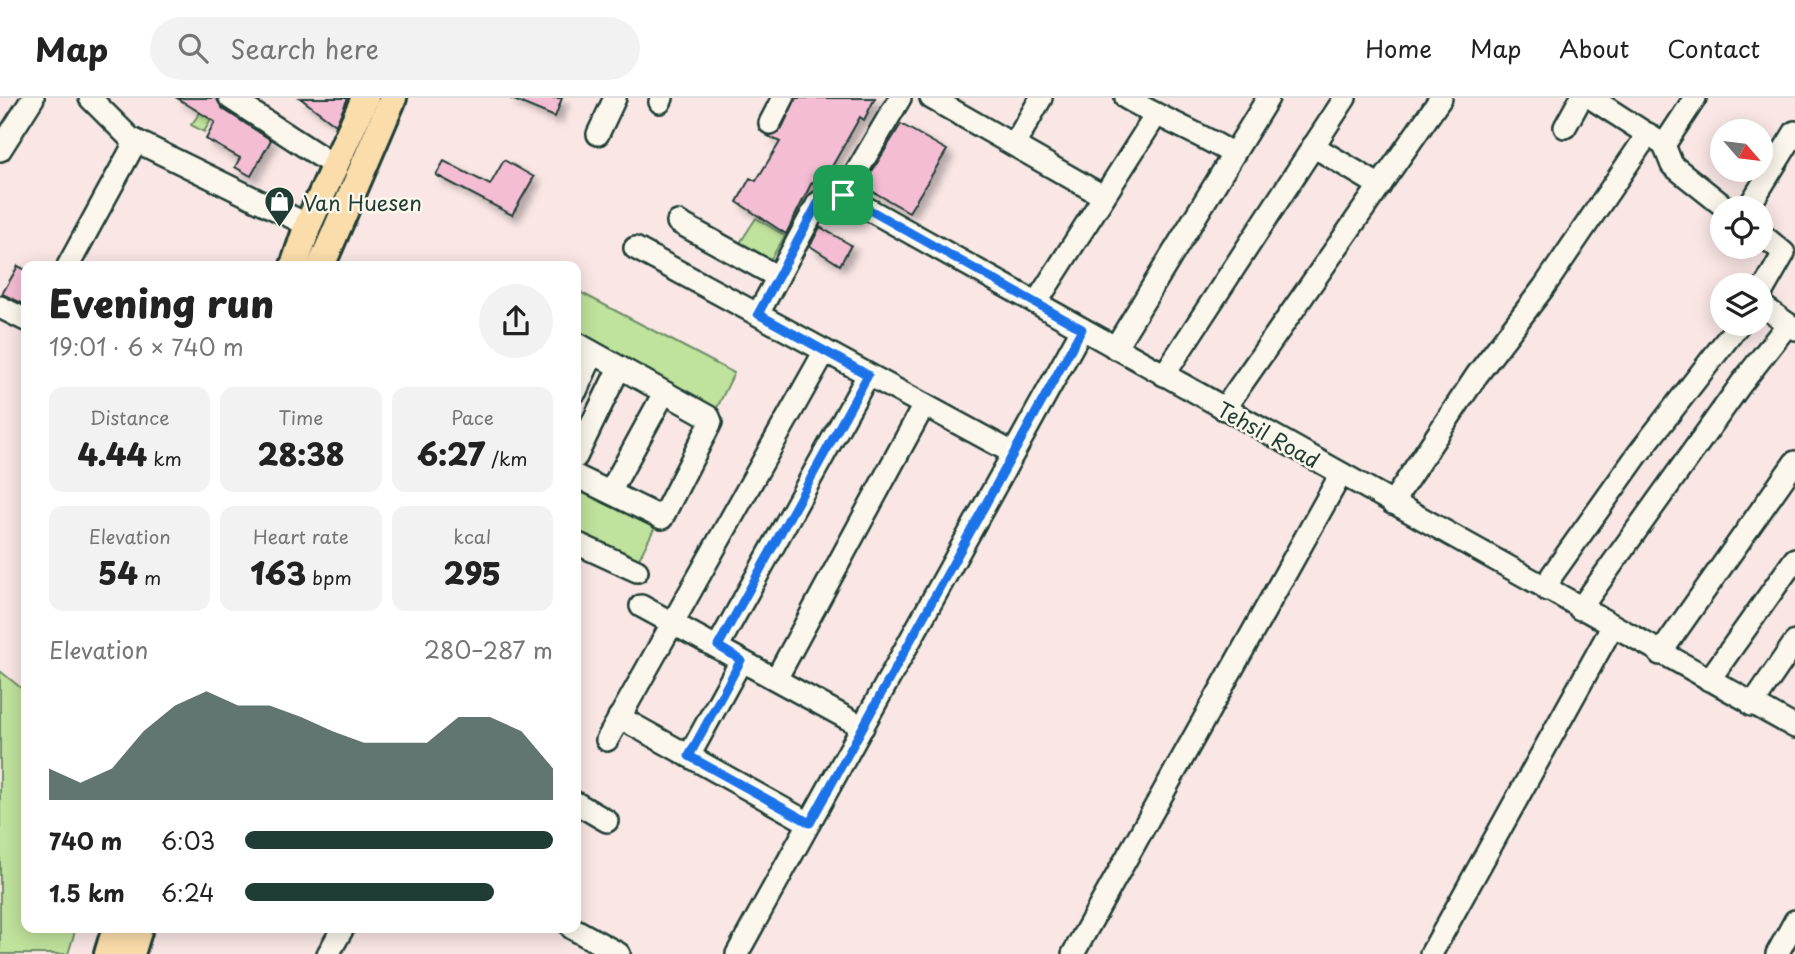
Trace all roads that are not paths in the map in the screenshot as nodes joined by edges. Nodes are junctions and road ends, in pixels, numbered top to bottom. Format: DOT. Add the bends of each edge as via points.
graph roads {
  1 [pos="33,98"];
  2 [pos="230,98"];
  3 [pos="365,98"];
  4 [pos="393,98"];
  5 [pos="615,98"];
  6 [pos="783,98"];
  7 [pos="900,98"];
  8 [pos="931,98"];
  9 [pos="1041,98"];
  10 [pos="1126,98"];
  11 [pos="1268,98"];
  12 [pos="1345,98"];
  13 [pos="1441,98"];
  14 [pos="1581,98"];
  15 [pos="1591,98"];
  16 [pos="1695,98"];
  17 [pos="95,99"];
  18 [pos="1156,116"];
  19 [pos="770,123"];
  20 [pos="1564,127"];
  21 [pos="1795,132"];
  22 [pos="598,134"];
  23 [pos="1656,140"];
  24 [pos="136,141"];
  25 [pos="1014,145"];
  26 [pos="1313,146"];
  27 [pos="0,150"];
  28 [pos="1233,154"];
  29 [pos="335,166"];
  30 [pos="1380,186"];
  31 [pos="843,195"];
  32 [pos="1102,196"];
  33 [pos="1711,196"];
  34 [pos="1755,196"];
  35 [pos="678,222"];
  36 [pos="308,225"];
  37 [pos="1773,244"];
  38 [pos="635,248"];
  39 [pos="71,261"];
  40 [pos="296,261"];
  41 [pos="323,261"];
  42 [pos="1773,273"];
  43 [pos="778,278"];
  44 [pos="1036,303"];
  45 [pos="0,307"];
  46 [pos="758,314"];
  47 [pos="1773,314"];
  48 [pos="21,318"];
  49 [pos="1791,327"];
  50 [pos="1082,329"];
  51 [pos="1730,336"];
  52 [pos="584,348"];
  53 [pos="1115,348"];
  54 [pos="825,351"];
  55 [pos="619,368"];
  56 [pos="868,375"];
  57 [pos="1164,375"];
  58 [pos="664,393"];
  59 [pos="924,405"];
  60 [pos="1224,409"];
  61 [pos="581,447"];
  62 [pos="1013,453"];
  63 [pos="1795,462"];
  64 [pos="1341,474"];
  65 [pos="581,478"];
  66 [pos="610,492"];
  67 [pos="1392,503"];
  68 [pos="581,545"];
  69 [pos="1795,559"];
  70 [pos="638,571"];
  71 [pos="1547,590"];
  72 [pos="641,606"];
  73 [pos="1580,609"];
  74 [pos="673,623"];
  75 [pos="1612,627"];
  76 [pos="1795,642"];
  77 [pos="718,646"];
  78 [pos="1660,654"];
  79 [pos="741,660"];
  80 [pos="776,679"];
  81 [pos="1709,680"];
  82 [pos="1752,705"];
  83 [pos="620,717"];
  84 [pos="863,727"];
  85 [pos="1795,727"];
  86 [pos="607,740"];
  87 [pos="689,756"];
  88 [pos="581,806"];
  89 [pos="607,821"];
  90 [pos="810,823"];
  91 [pos="1795,921"];
  92 [pos="114,933"];
  93 [pos="137,933"];
  94 [pos="340,933"];
  95 [pos="581,933"];
  96 [pos="108,954"];
  97 [pos="131,954"];
  98 [pos="328,954"];
  99 [pos="620,954"];
  100 [pos="737,954"];
  101 [pos="1073,954"];
  102 [pos="1431,954"];
  103 [pos="1777,954"];
  1 -- 27 [label="street"];
  2 -- 29 [label="street"];
  3 -- 29 [label="main road"];
  4 -- 41 [label="main road"];
  5 -- 22 [label="street"];
  6 -- 19 [label="street"];
  7 -- 31 [label="street"];
  8 -- 25 [label="street"];
  9 -- 25 [label="street"];
  10 -- 18 [label="street"];
  11 -- 28 [label="street"];
  12 -- 26 [label="street"];
  13 -- 30 [label="street"];
  14 -- 20 [label="street"];
  15 -- 23 [label="street"];
  16 -- 23 [label="street"];
  17 -- 24 [label="street" via="111,121"];
  18 -- 28 [label="street" via="1193,130"];
  18 -- 32 [label="street"];
  21 -- 34 [label="street"];
  23 -- 33 [label="street" via="1672,165"];
  23 -- 67 [label="street" via="1449,416"];
  24 -- 36 [label="street"];
  24 -- 39 [label="street"];
  25 -- 32 [label="street"];
  26 -- 30 [label="street"];
  26 -- 57 [label="street"];
  28 -- 53 [label="street"];
  29 -- 36 [label="main road"];
  30 -- 60 [label="street"];
  31 -- 43 [label="street" via="818,203"];
  31 -- 44 [label="street, Tehsil Road"];
  32 -- 44 [label="street"];
  35 -- 43 [label="street"];
  36 -- 40 [label="main road"];
  37 -- 42 [label="street" via="1784,253"];
  38 -- 46 [label="street"];
  43 -- 46 [label="street"];
  44 -- 50 [label="street, Tehsil Road"];
  45 -- 48 [label="street"];
  46 -- 54 [label="street"];
  47 -- 49 [label="street"];
  49 -- 73 [label="street" via="1741,384"];
  50 -- 53 [label="street, Tehsil Road"];
  50 -- 62 [label="street"];
  51 -- 71 [label="street" via="1638,454 1552,575"];
  52 -- 55 [label="street"];
  53 -- 57 [label="street, Tehsil Road"];
  54 -- 56 [label="street"];
  54 -- 74 [label="street"];
  55 -- 58 [label="street"];
  55 -- 61 [label="street"];
  56 -- 59 [label="street"];
  56 -- 77 [label="street"];
  57 -- 60 [label="street, Tehsil Road"];
  58 -- 66 [label="street"];
  58 -- 66 [label="street" via="711,422 665,516 658,517"];
  59 -- 62 [label="street"];
  59 -- 80 [label="street"];
  60 -- 64 [label="street, Tehsil Road"];
  62 -- 84 [label="street"];
  63 -- 78 [label="street"];
  64 -- 67 [label="street, Tehsil Road"];
  64 -- 101 [label="street"];
  65 -- 66 [label="street"];
  67 -- 71 [label="street, Tehsil Road"];
  68 -- 70 [label="street"];
  69 -- 81 [label="street"];
  71 -- 73 [label="street, Tehsil Road"];
  72 -- 74 [label="street"];
  73 -- 75 [label="street, Tehsil Road"];
  74 -- 77 [label="street"];
  74 -- 83 [label="street"];
  75 -- 78 [label="street, Tehsil Road"];
  75 -- 102 [label="street"];
  76 -- 82 [label="street"];
  77 -- 79 [label="street"];
  78 -- 81 [label="street, Tehsil Road"];
  79 -- 80 [label="street"];
  79 -- 87 [label="street"];
  80 -- 84 [label="street"];
  81 -- 82 [label="street, Tehsil Road"];
  82 -- 85 [label="street, Tehsil Road"];
  83 -- 86 [label="street"];
  83 -- 87 [label="street"];
  84 -- 90 [label="street"];
  87 -- 90 [label="street"];
  88 -- 89 [label="street"];
  90 -- 100 [label="street"];
  91 -- 103 [label="street"];
  92 -- 96 [label="main road"];
  93 -- 97 [label="main road"];
  94 -- 98 [label="street"];
  95 -- 99 [label="street"];
}
